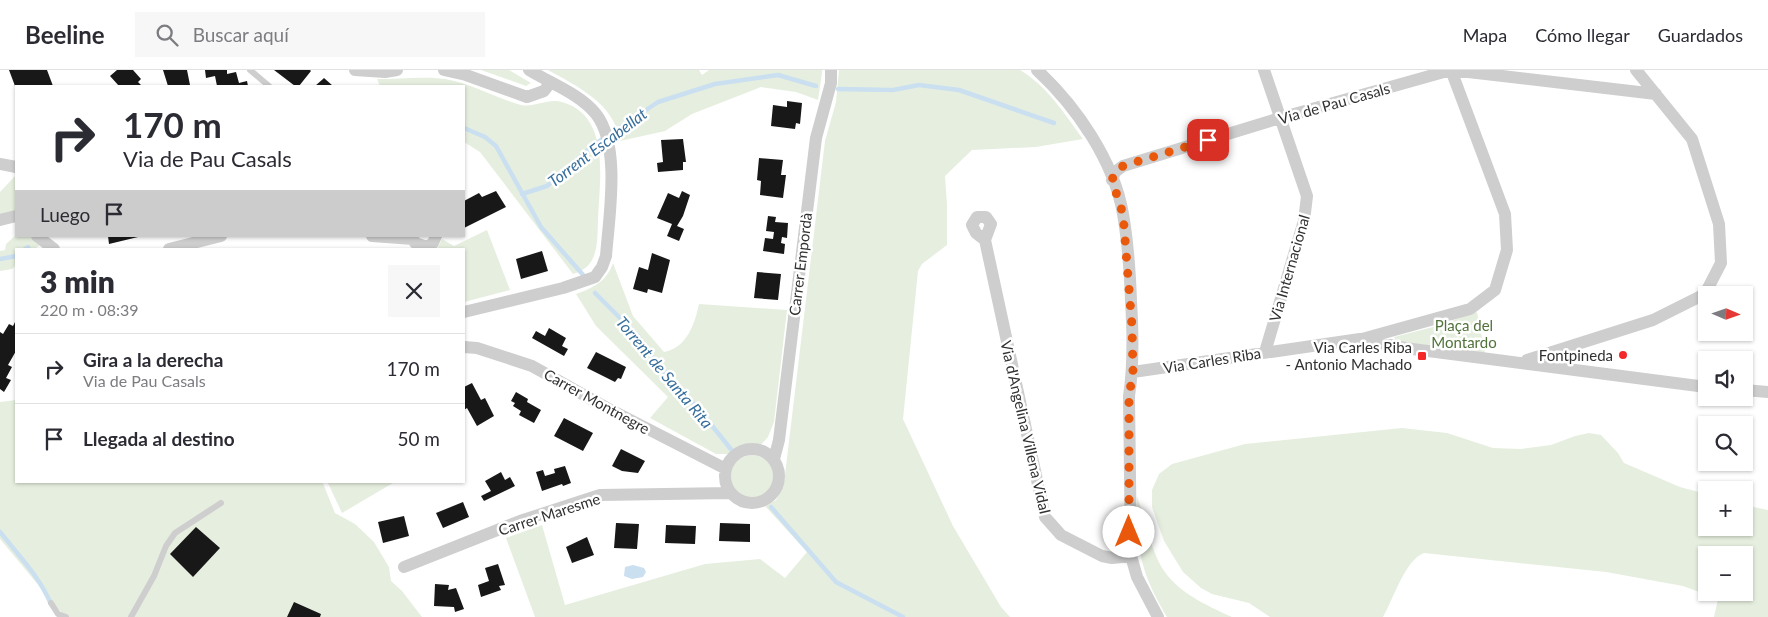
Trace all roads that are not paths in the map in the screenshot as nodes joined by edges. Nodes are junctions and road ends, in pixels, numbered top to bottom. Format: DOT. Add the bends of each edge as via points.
graph roads {
  1 [pos="250,70"];
  2 [pos="355,70"];
  3 [pos="397,70"];
  4 [pos="444,70"];
  5 [pos="529,70"];
  6 [pos="831,70"];
  7 [pos="1036,70"];
  8 [pos="1264,70"];
  9 [pos="1451,70"];
  10 [pos="1636,70"];
  11 [pos="550,83"];
  12 [pos="268,85"];
  13 [pos="1656,94"];
  14 [pos="1280,118"];
  15 [pos="0,164"];
  16 [pos="15,167"];
  17 [pos="1112,180"];
  18 [pos="15,216"];
  19 [pos="0,220"];
  20 [pos="38,237"];
  21 [pos="217,237"];
  22 [pos="412,237"];
  23 [pos="436,237"];
  24 [pos="985,240"];
  25 [pos="53,248"];
  26 [pos="174,248"];
  27 [pos="465,312"];
  28 [pos="1360,339"];
  29 [pos="465,347"];
  30 [pos="1265,352"];
  31 [pos="1522,362"];
  32 [pos="1133,372"];
  33 [pos="1698,386"];
  34 [pos="1753,391"];
  35 [pos="1768,392"];
  36 [pos="774,459"];
  37 [pos="726,469"];
  38 [pos="730,493"];
  39 [pos="221,503"];
  40 [pos="1130,556"];
  41 [pos="404,567"];
  42 [pos="51,603"];
  43 [pos="66,617"];
  44 [pos="131,617"];
  45 [pos="1158,617"];
  1 -- 12 [label="lane"];
  2 -- 3 [label="street"];
  4 -- 11 [label="street" via="527,97 544,91"];
  5 -- 11 [label="street"];
  6 -- 36 [label="street, Carrer Empordà" via="831,82 816,138"];
  7 -- 17 [label="street" via="1077,116"];
  8 -- 14 [label="street, Via Internacional"];
  9 -- 13 [label="street, Via de Pau Casals"];
  9 -- 14 [label="street, Via de Pau Casals"];
  9 -- 28 [label="street" via="1505,214 1506,250 1495,290 1470,309"];
  10 -- 13 [label="street"];
  11 -- 27 [label="street" via="576,97 595,113 609,141 606,256 602,267 595,277 563,288"];
  13 -- 31 [label="street" via="1692,139 1719,224 1721,263 1705,294 1653,320"];
  14 -- 17 [label="street, Via de Pau Casals" via="1123,166 1115,172"];
  14 -- 30 [label="street, Via Internacional" via="1307,196 1304,221"];
  15 -- 16 [label="street"];
  17 -- 32 [label="street" via="1123,214 1127,246"];
  18 -- 19 [label="street"];
  20 -- 25 [label="street"];
  21 -- 26 [label="street"];
  22 -- 23 [label="street" via="420,246 427,247"];
  24 -- 40 [label="street, Via d'Angelina Villena Vidal" via="1045,517 1060,535 1102,556"];
  28 -- 30 [label="street, Via Carles Riba"];
  28 -- 31 [label="street, Via Carles Riba" via="1405,348"];
  29 -- 37 [label="street, Carrer Montnegre" via="487,350 532,366"];
  30 -- 32 [label="street, Via Carles Riba"];
  31 -- 33 [label="street, Via Carles Riba"];
  32 -- 40 [label="street" via="1129,396"];
  34 -- 35 [label="street"];
  36 -- 37 [label="street" via="765,452 744,450 735,454"];
  36 -- 38 [label="street" via="780,479 770,498 750,504"];
  37 -- 38 [label="street"];
  38 -- 41 [label="street, Carrer Maresme" via="600,496 520,521"];
  39 -- 44 [label="lane" via="176,532"];
  40 -- 45 [label="street"];
  42 -- 43 [label="lane" via="58,614"];
}
